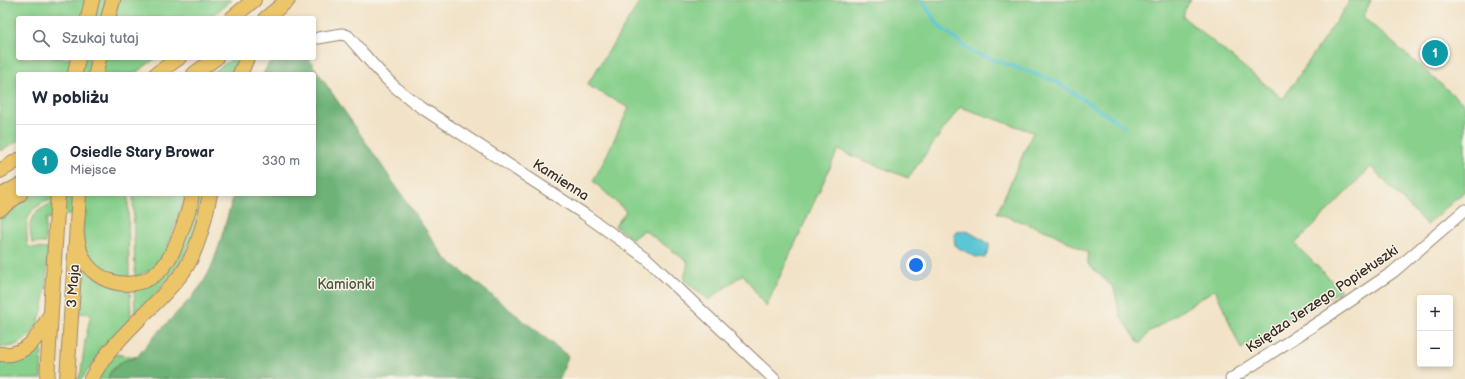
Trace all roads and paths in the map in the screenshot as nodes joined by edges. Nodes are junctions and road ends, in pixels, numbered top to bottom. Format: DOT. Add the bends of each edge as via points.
graph roads {
  1 [pos="92,0"];
  2 [pos="113,0"];
  3 [pos="254,0"];
  4 [pos="289,0"];
  5 [pos="88,16"];
  6 [pos="109,16"];
  7 [pos="234,16"];
  8 [pos="269,16"];
  9 [pos="277,16"];
  10 [pos="318,38"];
  11 [pos="78,60"];
  12 [pos="99,60"];
  13 [pos="176,60"];
  14 [pos="213,60"];
  15 [pos="246,60"];
  16 [pos="75,72"];
  17 [pos="96,72"];
  18 [pos="159,72"];
  19 [pos="197,72"];
  20 [pos="241,72"];
  21 [pos="16,161"];
  22 [pos="0,171"];
  23 [pos="16,187"];
  24 [pos="0,196"];
  25 [pos="17,196"];
  26 [pos="58,196"];
  27 [pos="79,196"];
  28 [pos="192,196"];
  29 [pos="209,196"];
  30 [pos="0,209"];
  31 [pos="1465,210"];
  32 [pos="77,236"];
  33 [pos="51,312"];
  34 [pos="0,354"];
  35 [pos="47,379"];
  36 [pos="67,379"];
  37 [pos="92,379"];
  38 [pos="774,379"];
  39 [pos="1231,379"];
  1 -- 5 [label="main road"];
  2 -- 6 [label="main road"];
  3 -- 7 [label="main road"];
  4 -- 8 [label="main road"];
  4 -- 9 [label="main road"];
  10 -- 38 [label="street, Kamienna" via="342,34 348,36 394,86 417,104 646,258"];
  11 -- 16 [label="main road"];
  12 -- 17 [label="main road"];
  13 -- 18 [label="main road"];
  14 -- 19 [label="main road"];
  15 -- 20 [label="main road"];
  21 -- 22 [label="main road"];
  23 -- 24 [label="main road"];
  25 -- 30 [label="main road"];
  26 -- 33 [label="main road, 3 Maja"];
  27 -- 32 [label="main road, 3 Maja"];
  28 -- 32 [label="main road" via="168,261 158,273 141,282 116,284 98,276 81,256"];
  29 -- 37 [label="main road" via="198,239 184,271 115,346"];
  31 -- 39 [label="street, Księdza Jerzego Popiełuszki" via="1394,272"];
  32 -- 36 [label="main road, 3 Maja"];
  33 -- 34 [label="main road" via="39,335 30,344 15,352"];
  33 -- 35 [label="main road, 3 Maja"];
}
